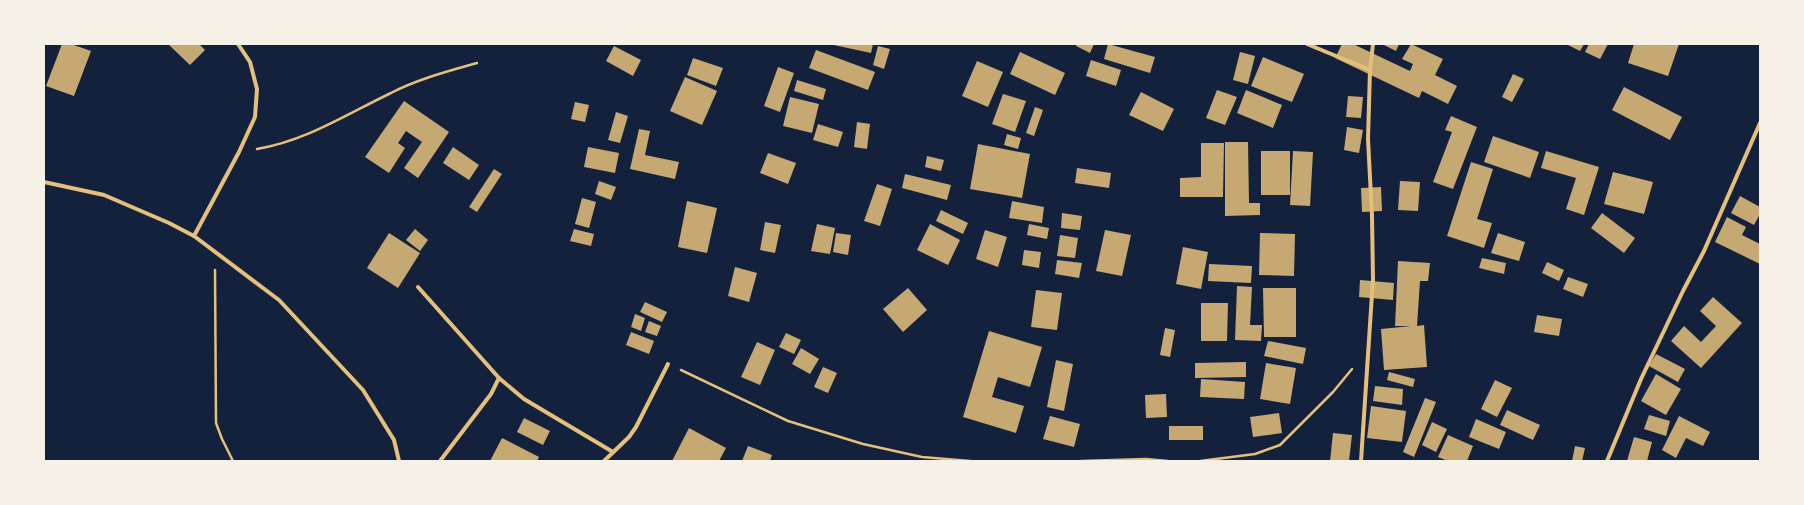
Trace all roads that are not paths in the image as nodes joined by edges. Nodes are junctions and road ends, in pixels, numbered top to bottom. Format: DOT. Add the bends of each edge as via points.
graph roads {
  1 [pos="238,44"];
  2 [pos="1307,44"];
  3 [pos="1373,44"];
  4 [pos="1370,70"];
  5 [pos="1760,123"];
  6 [pos="44,182"];
  7 [pos="194,236"];
  8 [pos="418,287"];
  9 [pos="668,364"];
  10 [pos="499,378"];
  11 [pos="613,452"];
  12 [pos="399,461"];
  13 [pos="440,461"];
  14 [pos="604,461"];
  15 [pos="1361,461"];
  16 [pos="1607,461"];
  1 -- 7 [label="street" via="250,62 257,89 255,117"];
  2 -- 4 [label="street"];
  3 -- 4 [label="street"];
  4 -- 15 [label="street" via="1368,139 1373,279"];
  5 -- 16 [label="street" via="1704,251 1641,379"];
  6 -- 7 [label="street" via="104,195"];
  7 -- 12 [label="street" via="279,300 362,390 394,440"];
  8 -- 10 [label="street"];
  9 -- 11 [label="street" via="636,427"];
  10 -- 11 [label="street" via="524,400"];
  10 -- 13 [label="street" via="491,394"];
  11 -- 14 [label="street"];
}
